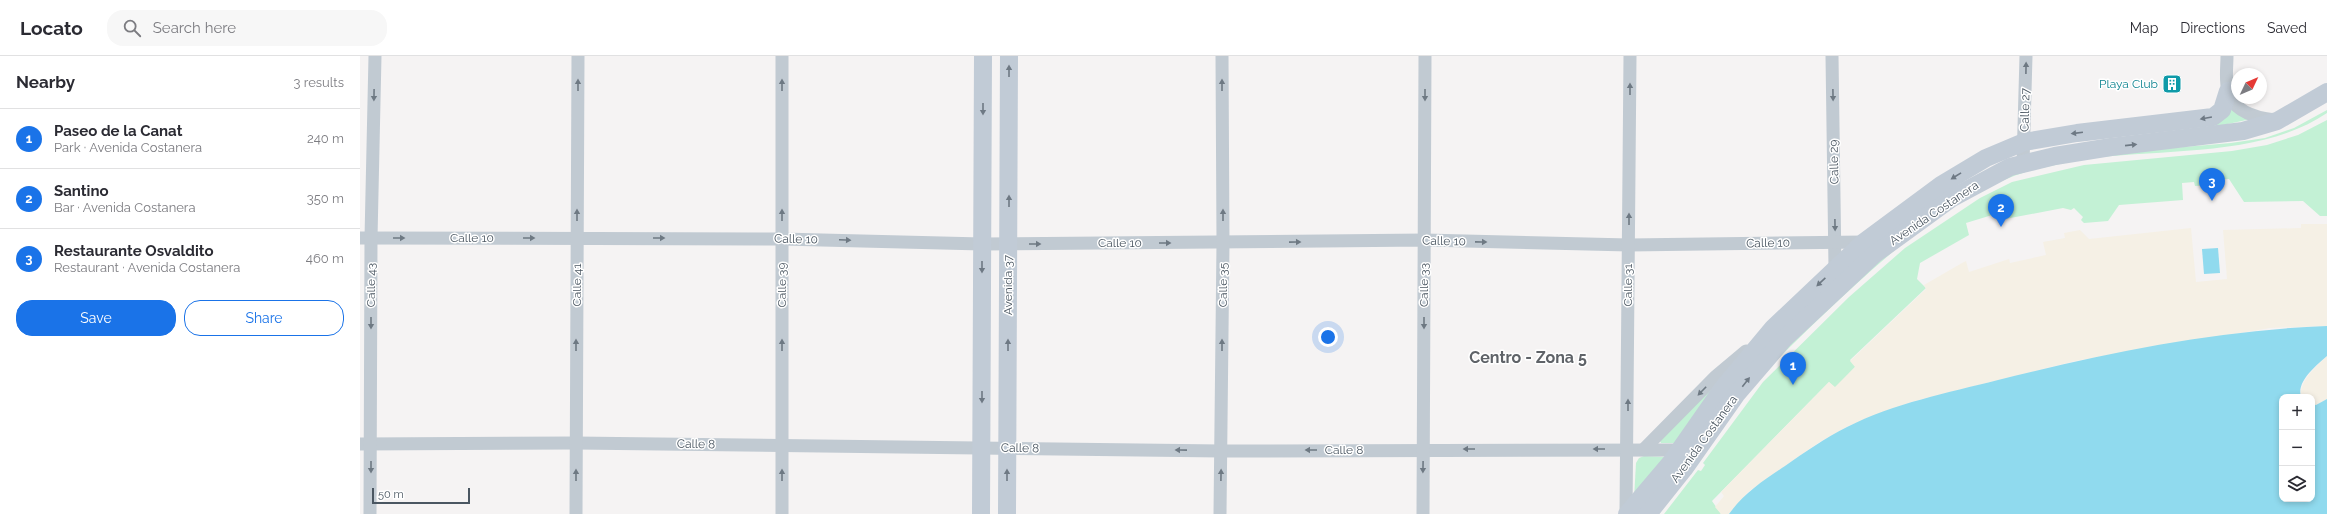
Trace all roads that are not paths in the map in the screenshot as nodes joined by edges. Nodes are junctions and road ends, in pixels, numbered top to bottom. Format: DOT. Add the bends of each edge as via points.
graph roads {
  1 [pos="375,56"];
  2 [pos="578,56"];
  3 [pos="782,56"];
  4 [pos="983,56"];
  5 [pos="1009,56"];
  6 [pos="1222,56"];
  7 [pos="1425,56"];
  8 [pos="1630,56"];
  9 [pos="1832,56"];
  10 [pos="2026,56"];
  11 [pos="2227,56"];
  12 [pos="2228,91"];
  13 [pos="2327,92"];
  14 [pos="2277,121"];
  15 [pos="2024,142"];
  16 [pos="2024,163"];
  17 [pos="577,237"];
  18 [pos="365,238"];
  19 [pos="782,239"];
  20 [pos="1425,240"];
  21 [pos="1835,242"];
  22 [pos="1223,243"];
  23 [pos="982,244"];
  24 [pos="1009,244"];
  25 [pos="1629,245"];
  26 [pos="1870,248"];
  27 [pos="1835,268"];
  28 [pos="1773,328"];
  29 [pos="576,443"];
  30 [pos="365,444"];
  31 [pos="782,445"];
  32 [pos="982,448"];
  33 [pos="1008,448"];
  34 [pos="1424,449"];
  35 [pos="1628,449"];
  36 [pos="1644,449"];
  37 [pos="1221,450"];
  38 [pos="1680,450"];
  39 [pos="370,514"];
  40 [pos="576,514"];
  41 [pos="782,514"];
  42 [pos="981,514"];
  43 [pos="1007,514"];
  44 [pos="1220,514"];
  45 [pos="1423,514"];
  46 [pos="1626,514"];
  47 [pos="1648,514"];
  1 -- 18 [label="street, Calle 43, one-way"];
  17 -- 2 [label="street, Calle 41, one-way"];
  19 -- 3 [label="street, Calle 39, one-way"];
  4 -- 23 [label="main road, one-way"];
  24 -- 5 [label="main road, Avenida 37, one-way"];
  22 -- 6 [label="street, Calle 35, one-way"];
  7 -- 20 [label="street, Calle 33, one-way"];
  25 -- 8 [label="street, Calle 31, one-way"];
  9 -- 21 [label="street, Calle 29, one-way"];
  15 -- 10 [label="street, Calle 27, one-way"];
  11 -- 12 [label="street"];
  12 -- 14 [label="street" via="2239,108 2246,113"];
  12 -- 15 [label="main road, Avenida Costanera, one-way" via="2222,110 2207,119 2077,133"];
  13 -- 14 [label="main road, Avenida Costanera"];
  16 -- 14 [label="main road, Avenida Costanera, one-way" via="2104,148 2225,135"];
  15 -- 16 [label="street, Calle 27"];
  15 -- 26 [label="main road, Avenida Costanera, one-way" via="1986,158 1947,182"];
  16 -- 26 [label="main road, Avenida Costanera" via="1995,174"];
  18 -- 17 [label="street, Calle 10, one-way"];
  17 -- 19 [label="street, Calle 10, one-way"];
  29 -- 17 [label="street, Calle 41, one-way"];
  18 -- 30 [label="street, Calle 43, one-way"];
  19 -- 23 [label="street, Calle 10, one-way"];
  31 -- 19 [label="street, Calle 39, one-way"];
  22 -- 20 [label="street, Calle 10, one-way"];
  20 -- 25 [label="street, Calle 10, one-way"];
  20 -- 34 [label="street, Calle 33, one-way"];
  21 -- 25 [label="street, Calle 10"];
  21 -- 26 [label="street, Calle 10"];
  21 -- 27 [label="street, Calle 29"];
  24 -- 22 [label="street, Calle 10, one-way"];
  37 -- 22 [label="street, Calle 35, one-way"];
  23 -- 24 [label="street, Calle 10"];
  23 -- 32 [label="main road, one-way"];
  33 -- 24 [label="main road, Avenida 37, one-way"];
  35 -- 25 [label="street, Calle 31, one-way"];
  26 -- 27 [label="main road, Avenida Costanera"];
  47 -- 26 [label="main road, Avenida Costanera, one-way" via="1762,362 1823,301"];
  27 -- 28 [label="main road, Avenida Costanera, one-way"];
  28 -- 36 [label="street, one-way" via="1716,377"];
  28 -- 38 [label="main road, Avenida Costanera" via="1723,388"];
  29 -- 30 [label="street, Calle 8"];
  29 -- 31 [label="street, Calle 8"];
  40 -- 29 [label="street, Calle 41, one-way"];
  30 -- 39 [label="street, Calle 43, one-way"];
  31 -- 32 [label="street, Calle 8"];
  41 -- 31 [label="street, Calle 39, one-way"];
  32 -- 33 [label="street, Calle 8"];
  32 -- 42 [label="main road"];
  37 -- 33 [label="street, Calle 8, one-way"];
  43 -- 33 [label="main road, Avenida 37, one-way"];
  35 -- 34 [label="street, Calle 8, one-way"];
  34 -- 37 [label="street, Calle 8, one-way"];
  34 -- 45 [label="street, Calle 33, one-way"];
  35 -- 36 [label="street, Calle 8"];
  35 -- 46 [label="street, Calle 31"];
  36 -- 38 [label="street, Calle 8"];
  44 -- 37 [label="street, Calle 35, one-way"];
  38 -- 46 [label="main road, Avenida Costanera" via="1646,494"];
}
